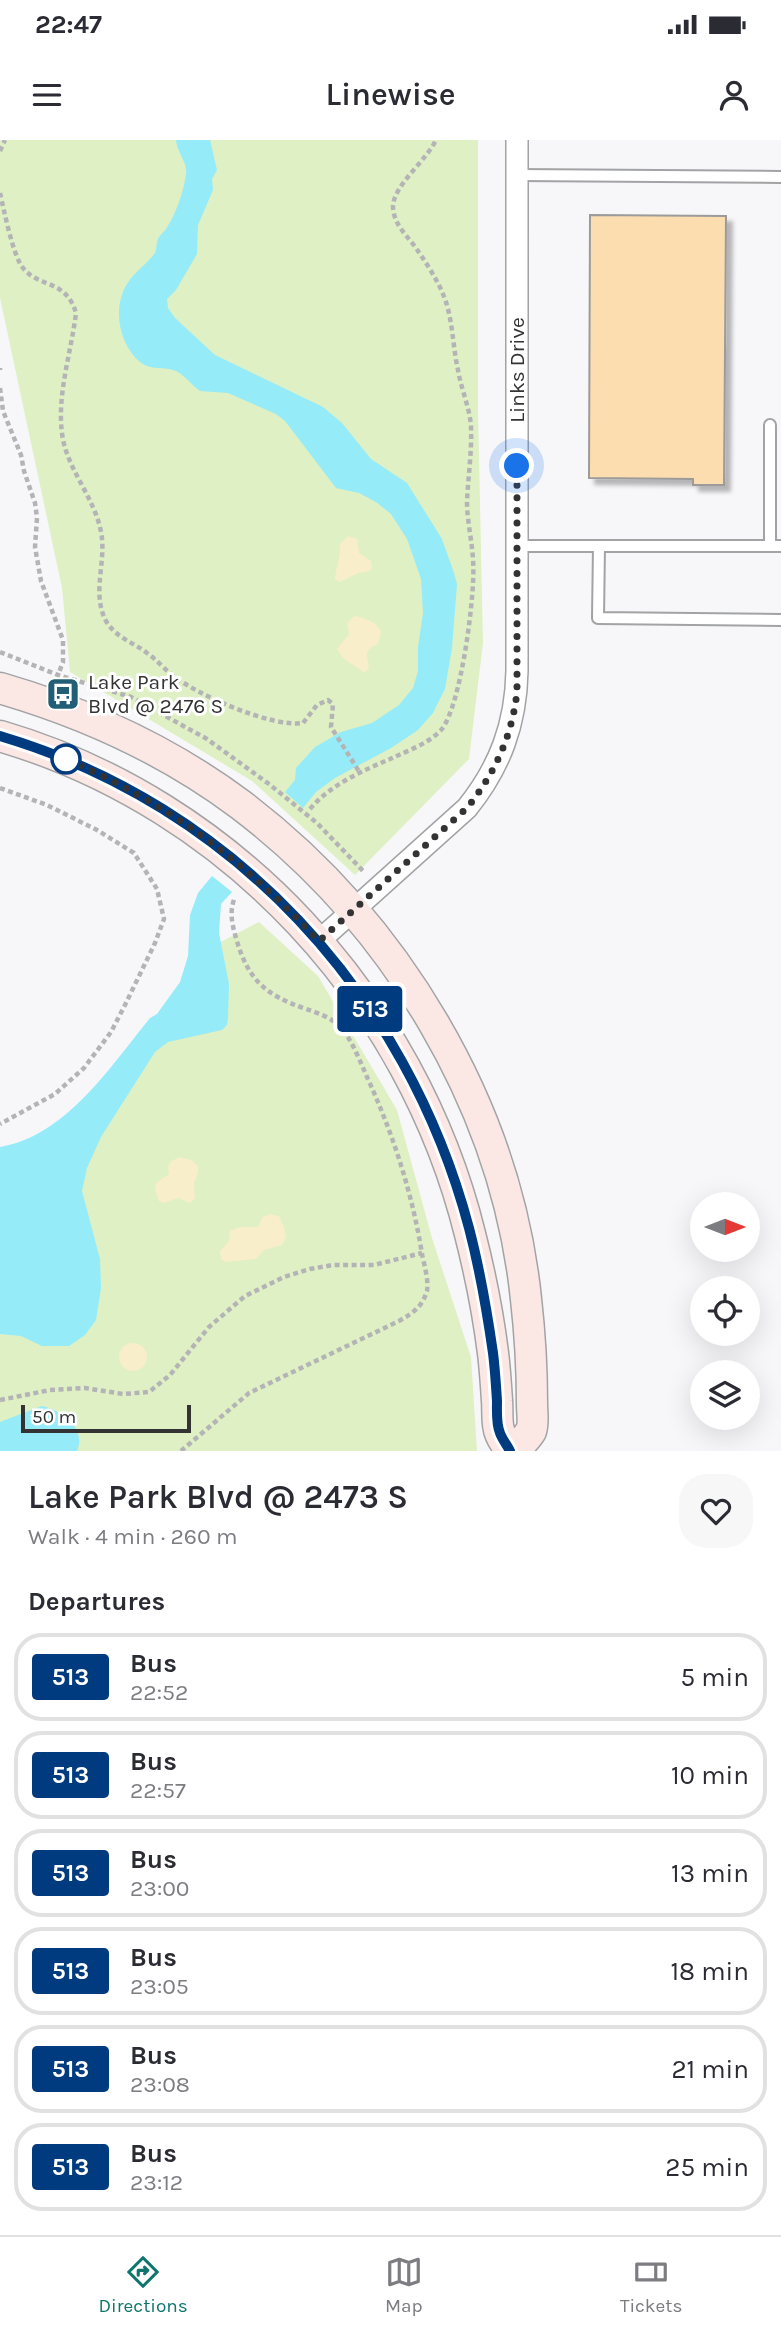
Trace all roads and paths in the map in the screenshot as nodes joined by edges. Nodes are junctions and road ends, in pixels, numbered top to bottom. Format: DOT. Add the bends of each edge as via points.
graph roads {
  1 [pos="5,140"];
  2 [pos="436,140"];
  3 [pos="517,140"];
  4 [pos="0,151"];
  5 [pos="517,176"];
  6 [pos="781,177"];
  7 [pos="0,193"];
  8 [pos="0,388"];
  9 [pos="770,425"];
  10 [pos="517,545"];
  11 [pos="599,545"];
  12 [pos="776,546"];
  13 [pos="781,620"];
  14 [pos="58,674"];
  15 [pos="0,688"];
  16 [pos="0,736"];
  17 [pos="360,773"];
  18 [pos="0,788"];
  19 [pos="310,809"];
  20 [pos="235,896"];
  21 [pos="353,910"];
  22 [pos="319,941"];
  23 [pos="0,1124"];
  24 [pos="422,1253"];
  25 [pos="0,1400"];
  26 [pos="181,1451"];
  27 [pos="512,1451"];
  1 -- 4 [label="path"];
  2 -- 17 [label="path" via="401,185 393,205 398,226 446,302 453,334 471,427 467,505 474,561 472,607 455,696 442,729 419,746"];
  3 -- 5 [label="street, Links Drive"];
  5 -- 6 [label="lane"];
  5 -- 10 [label="street, Links Drive"];
  7 -- 17 [label="path" via="24,269 64,292 76,313 60,416 65,446 101,531 100,604 107,622 118,636 147,652 193,689 274,722 303,723 317,705 328,700 334,705 331,727"];
  8 -- 14 [label="path" via="35,503 41,581 63,640"];
  9 -- 12 [label="lane"];
  10 -- 11 [label="lane"];
  10 -- 21 [label="street, Links Drive" via="517,692 508,737 497,763 467,808"];
  11 -- 12 [label="lane"];
  11 -- 13 [label="lane" via="598,618"];
  15 -- 21 [label="street" via="60,707 165,756 240,805"];
  16 -- 22 [label="street" via="103,775 170,812 264,885"];
  17 -- 19 [label="path" via="330,789"];
  18 -- 23 [label="path" via="47,805 134,853 157,889 164,919 111,1032 84,1069 55,1094"];
  20 -- 24 [label="path" via="230,907 233,928 251,977 268,993 319,1013 342,1028 357,1054 397,1150"];
  21 -- 22 [label="street, Links Drive"];
  21 -- 27 [label="street" via="434,1024 470,1096 499,1172 521,1266 532,1368 531,1430"];
  22 -- 27 [label="street" via="399,1055 438,1138 479,1271 499,1431"];
  24 -- 25 [label="path" via="374,1265 310,1269 245,1296 209,1327 170,1375 149,1392 123,1394 85,1388"];
  24 -- 26 [label="path" via="427,1289 418,1310 249,1393"];
}
